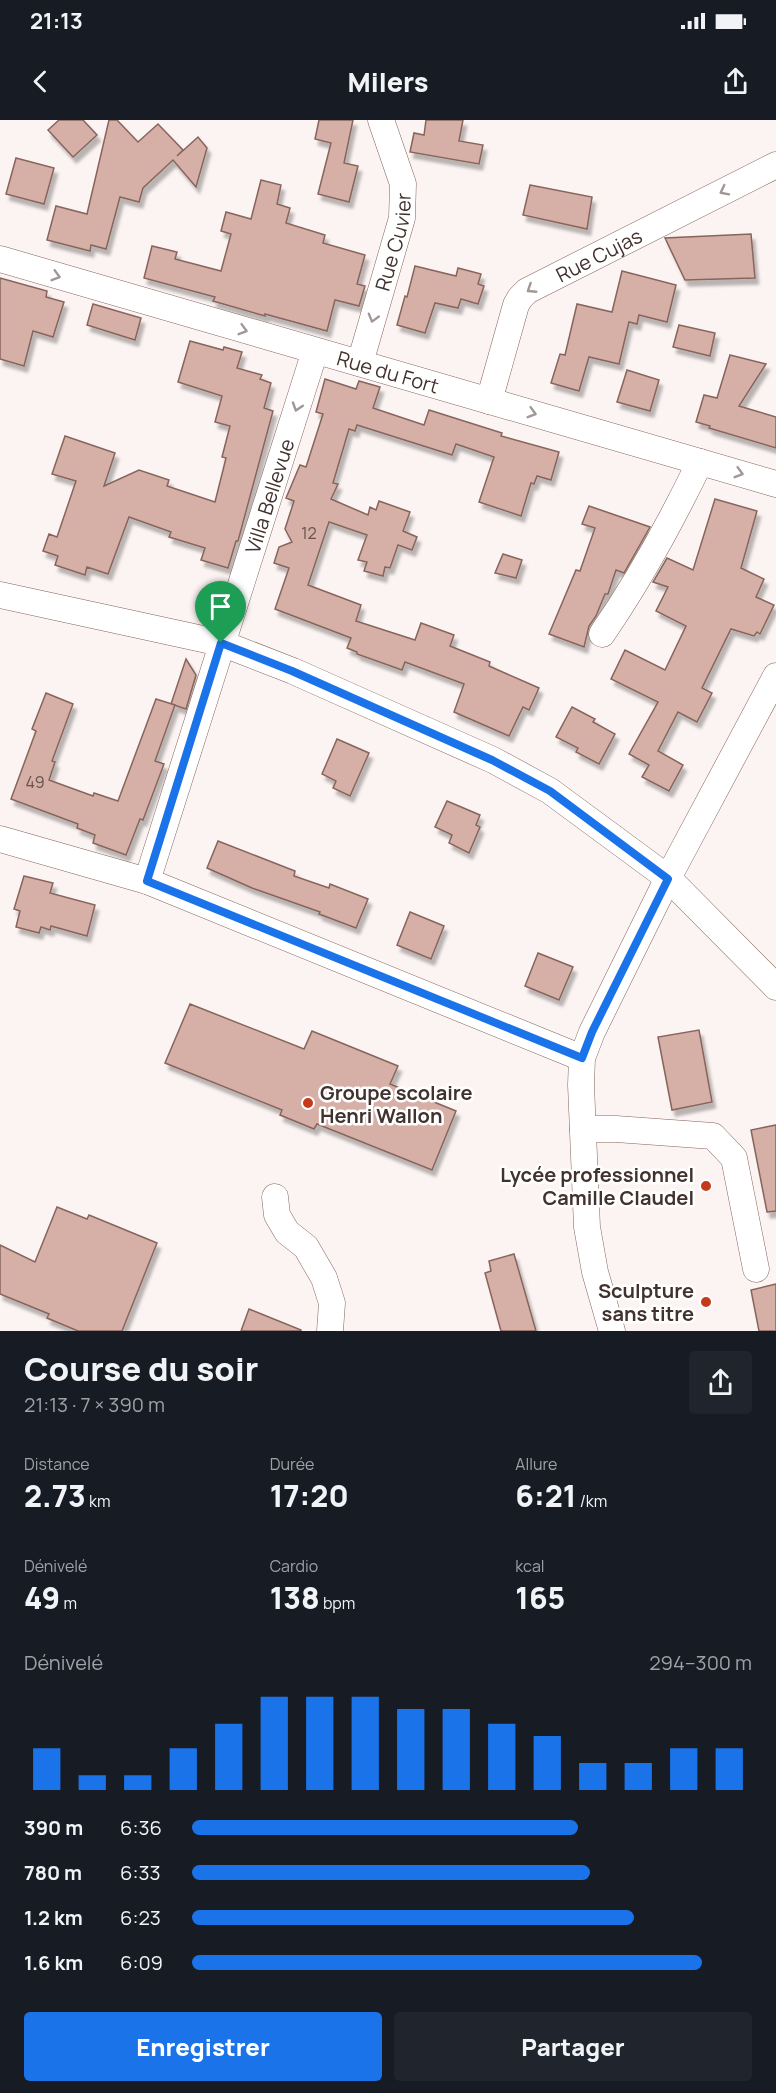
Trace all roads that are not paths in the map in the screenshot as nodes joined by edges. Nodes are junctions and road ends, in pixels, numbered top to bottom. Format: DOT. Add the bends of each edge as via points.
graph roads {
  1 [pos="381,120"];
  2 [pos="776,165"];
  3 [pos="0,259"];
  4 [pos="315,351"];
  5 [pos="360,363"];
  6 [pos="489,401"];
  7 [pos="700,462"];
  8 [pos="776,484"];
  9 [pos="0,595"];
  10 [pos="602,634"];
  11 [pos="221,643"];
  12 [pos="776,676"];
  13 [pos="0,839"];
  14 [pos="668,879"];
  15 [pos="147,881"];
  16 [pos="776,987"];
  17 [pos="582,1058"];
  18 [pos="582,1129"];
  19 [pos="274,1197"];
  20 [pos="756,1269"];
  21 [pos="330,1331"];
  22 [pos="612,1331"];
  1 -- 5 [label="street, Rue Cuvier, one-way" via="403,184 402,218"];
  2 -- 6 [label="street, Rue Cujas, one-way" via="527,291 516,305"];
  3 -- 4 [label="street, Rue du Fort, one-way"];
  4 -- 5 [label="street, Rue du Fort"];
  4 -- 11 [label="street, Villa Bellevue, one-way"];
  5 -- 6 [label="street, Rue du Fort"];
  6 -- 7 [label="street, Rue du Fort, one-way"];
  7 -- 8 [label="street, Rue du Fort, one-way"];
  7 -- 10 [label="street" via="630,593"];
  9 -- 11 [label="street"];
  11 -- 14 [label="street" via="492,760 550,791"];
  11 -- 15 [label="street, Villa Bellevue"];
  12 -- 14 [label="street"];
  13 -- 15 [label="street"];
  14 -- 16 [label="street"];
  14 -- 17 [label="street"];
  15 -- 17 [label="street"];
  17 -- 18 [label="street"];
  18 -- 20 [label="street" via="713,1136 734,1158"];
  18 -- 22 [label="street" via="590,1251"];
  19 -- 21 [label="street" via="277,1215 287,1232 306,1247 324,1278 332,1303"];
}
